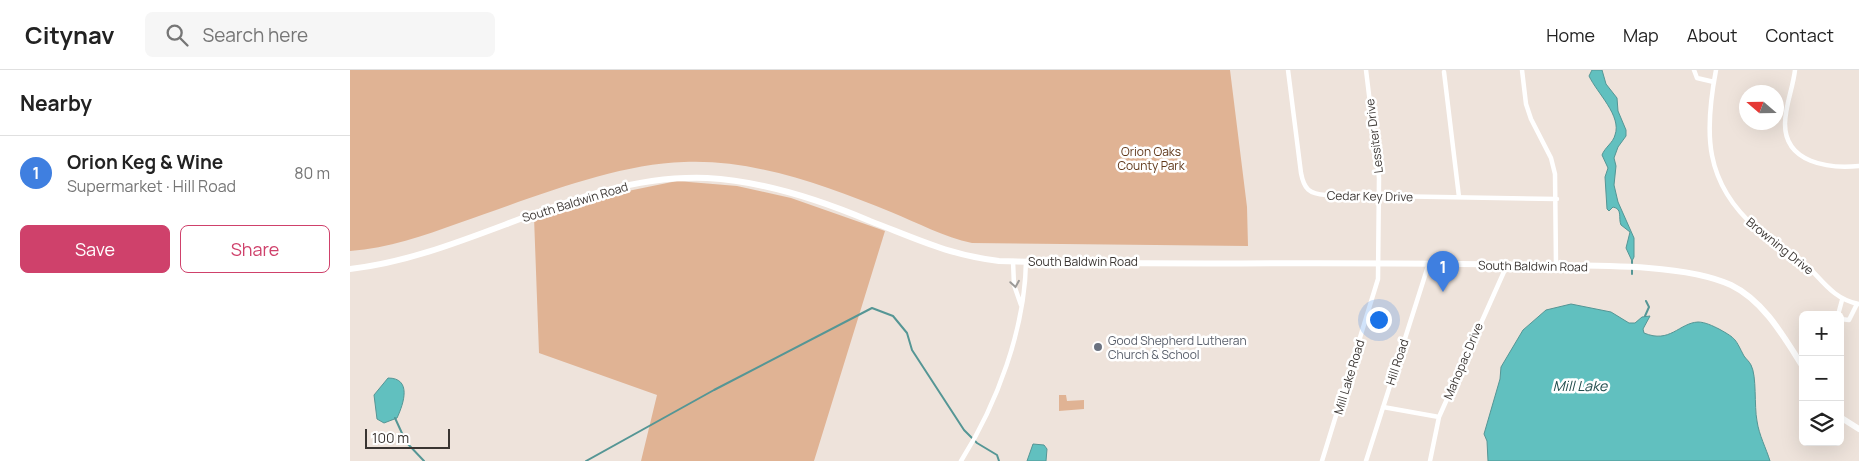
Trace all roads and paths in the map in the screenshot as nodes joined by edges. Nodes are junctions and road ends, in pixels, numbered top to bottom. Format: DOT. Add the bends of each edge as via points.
graph roads {
  1 [pos="1288,70"];
  2 [pos="1366,70"];
  3 [pos="1522,70"];
  4 [pos="1694,70"];
  5 [pos="1716,70"];
  6 [pos="1795,70"];
  7 [pos="1444,72"];
  8 [pos="1714,82"];
  9 [pos="1859,166"];
  10 [pos="1380,196"];
  11 [pos="1459,197"];
  12 [pos="1557,199"];
  13 [pos="1013,261"];
  14 [pos="1026,261"];
  15 [pos="1380,262"];
  16 [pos="1429,264"];
  17 [pos="1507,265"];
  18 [pos="1556,266"];
  19 [pos="350,269"];
  20 [pos="1842,300"];
  21 [pos="1858,304"];
  22 [pos="1021,305"];
  23 [pos="1839,311"];
  24 [pos="1844,319"];
  25 [pos="1799,361"];
  26 [pos="1383,407"];
  27 [pos="1439,417"];
  28 [pos="1844,420"];
  29 [pos="1859,429"];
  30 [pos="961,461"];
  31 [pos="1322,461"];
  32 [pos="1366,461"];
  33 [pos="1430,461"];
  1 -- 10 [label="street, Cedar Key Drive" via="1304,187 1317,195"];
  2 -- 10 [label="street, Lessiter Drive"];
  3 -- 12 [label="street" via="1526,104 1553,166"];
  4 -- 8 [label="street" via="1697,78"];
  5 -- 8 [label="street, Browning Drive"];
  6 -- 9 [label="street" via="1785,124 1790,142 1806,159 1818,164 1837,168"];
  7 -- 11 [label="street"];
  8 -- 20 [label="street, Browning Drive" via="1708,132 1715,166 1730,198 1756,228 1800,259"];
  10 -- 11 [label="street, Cedar Key Drive"];
  10 -- 15 [label="street, Lessiter Drive"];
  11 -- 12 [label="street, Cedar Key Drive"];
  12 -- 18 [label="street"];
  13 -- 14 [label="main road, South Baldwin Road"];
  13 -- 19 [label="main road, South Baldwin Road" via="946,252 806,197 756,184 706,178 661,180 620,188 409,257"];
  13 -- 22 [label="street, one-way" via="1014,285"];
  14 -- 15 [label="main road, South Baldwin Road"];
  14 -- 22 [label="street" via="1026,293"];
  15 -- 16 [label="main road, South Baldwin Road"];
  15 -- 31 [label="street, Mill Lake Road" via="1372,302"];
  16 -- 17 [label="main road, South Baldwin Road"];
  16 -- 26 [label="street, Hill Road"];
  17 -- 18 [label="main road, South Baldwin Road"];
  17 -- 27 [label="street, Mahopac Drive"];
  18 -- 25 [label="main road, South Baldwin Road" via="1667,270 1702,275 1731,285 1770,317"];
  20 -- 21 [label="street, Browning Drive"];
  20 -- 23 [label="street"];
  21 -- 24 [label="street" via="1849,320"];
  22 -- 30 [label="street" via="996,397"];
  26 -- 27 [label="street"];
  26 -- 32 [label="street, Hill Road"];
  27 -- 33 [label="street, Mahopac Drive"];
  28 -- 29 [label="main road"];
}
